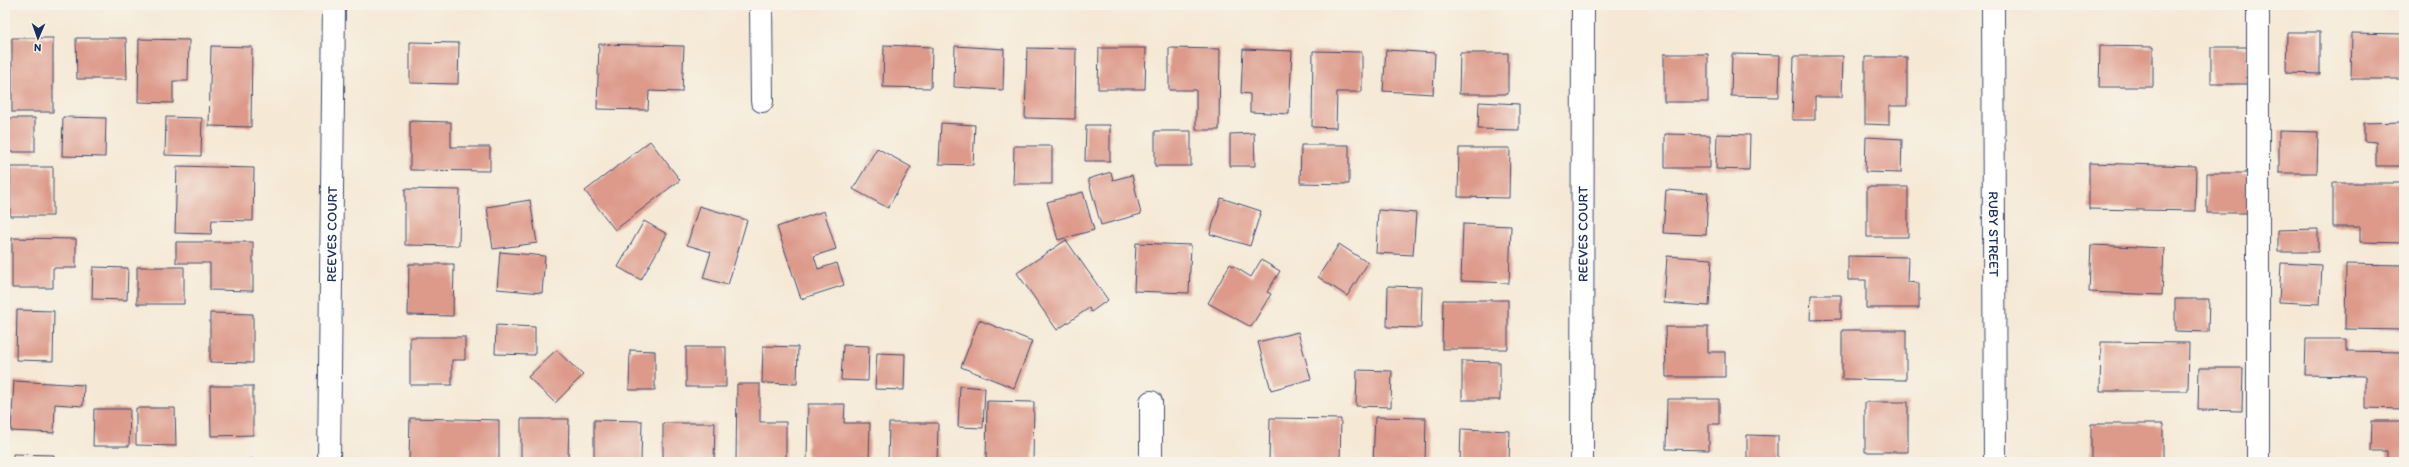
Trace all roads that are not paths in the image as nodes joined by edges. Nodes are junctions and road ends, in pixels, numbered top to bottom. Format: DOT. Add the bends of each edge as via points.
graph roads {
  1 [pos="334,5"];
  2 [pos="762,5"];
  3 [pos="1583,5"];
  4 [pos="1993,5"];
  5 [pos="2258,5"];
  6 [pos="762,101"];
  7 [pos="1151,402"];
  8 [pos="329,462"];
  9 [pos="1151,462"];
  10 [pos="1582,462"];
  11 [pos="1995,462"];
  12 [pos="2258,462"];
  1 -- 8 [label="street, REEVES COURT"];
  2 -- 6 [label="street"];
  3 -- 10 [label="street, REEVES COURT"];
  4 -- 11 [label="street, RUBY STREET"];
  5 -- 12 [label="street"];
  7 -- 9 [label="street"];
}
